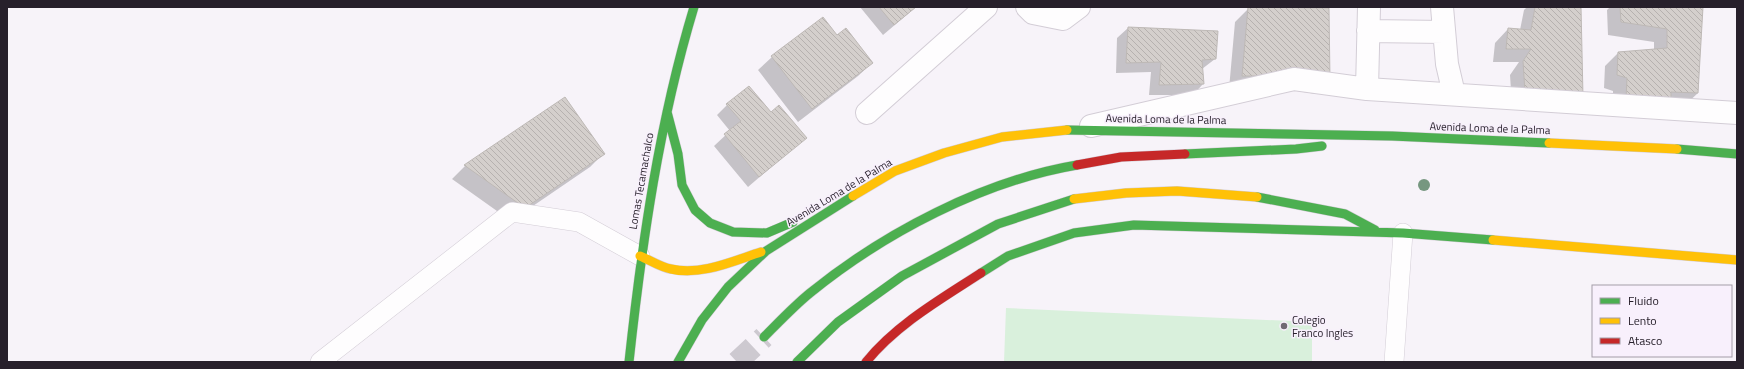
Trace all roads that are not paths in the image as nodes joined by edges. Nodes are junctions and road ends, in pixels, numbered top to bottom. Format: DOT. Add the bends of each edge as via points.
graph roads {
  1 [pos="694,7"];
  2 [pos="986,7"];
  3 [pos="1027,7"];
  4 [pos="1079,7"];
  5 [pos="1369,7"];
  6 [pos="1442,7"];
  7 [pos="1368,31"];
  8 [pos="1444,32"];
  9 [pos="1367,89"];
  10 [pos="1454,94"];
  11 [pos="666,107"];
  12 [pos="867,113"];
  13 [pos="1737,113"];
  14 [pos="1077,129"];
  15 [pos="1392,136"];
  16 [pos="1737,154"];
  17 [pos="841,203"];
  18 [pos="1380,232"];
  19 [pos="1403,233"];
  20 [pos="766,251"];
  21 [pos="640,256"];
  22 [pos="1737,260"];
  23 [pos="764,337"];
  24 [pos="320,362"];
  25 [pos="629,362"];
  26 [pos="678,362"];
  27 [pos="797,362"];
  28 [pos="866,362"];
  29 [pos="1394,362"];
  1 -- 11 [label="main road, Lomas Tecamachalco"];
  2 -- 12 [label="street"];
  3 -- 4 [label="street" via="1032,13 1063,19"];
  5 -- 7 [label="street"];
  6 -- 8 [label="street"];
  7 -- 8 [label="street"];
  7 -- 9 [label="street"];
  8 -- 10 [label="street" via="1447,64"];
  9 -- 10 [label="street"];
  9 -- 14 [label="street" via="1294,79"];
  10 -- 13 [label="street"];
  11 -- 17 [label="main road" via="678,154 682,185 695,210 710,223 733,232 767,233"];
  11 -- 21 [label="main road, Lomas Tecamachalco"];
  14 -- 15 [label="main road, Avenida Loma de la Palma"];
  14 -- 17 [label="main road, Avenida Loma de la Palma" via="1002,138 944,153 895,171"];
  15 -- 16 [label="main road, Avenida Loma de la Palma" via="1646,147"];
  15 -- 23 [label="main road" via="1296,149 1121,157 1057,168 988,190 936,211 881,242 810,293"];
  17 -- 20 [label="main road, Avenida Loma de la Palma"];
  18 -- 19 [label="main road"];
  18 -- 27 [label="main road" via="1345,214 1246,195 1170,191 1068,200 998,224 902,276 838,322"];
  18 -- 28 [label="main road" via="1134,225 1074,233 1008,256 932,304 879,346"];
  19 -- 22 [label="main road"];
  19 -- 29 [label="lane"];
  20 -- 21 [label="main road" via="706,268 685,271 671,269"];
  20 -- 26 [label="main road, Avenida Loma de la Palma" via="728,287 702,320"];
  21 -- 24 [label="lane" via="579,222 512,212"];
  21 -- 25 [label="main road, Lomas Tecamachalco"];
}
